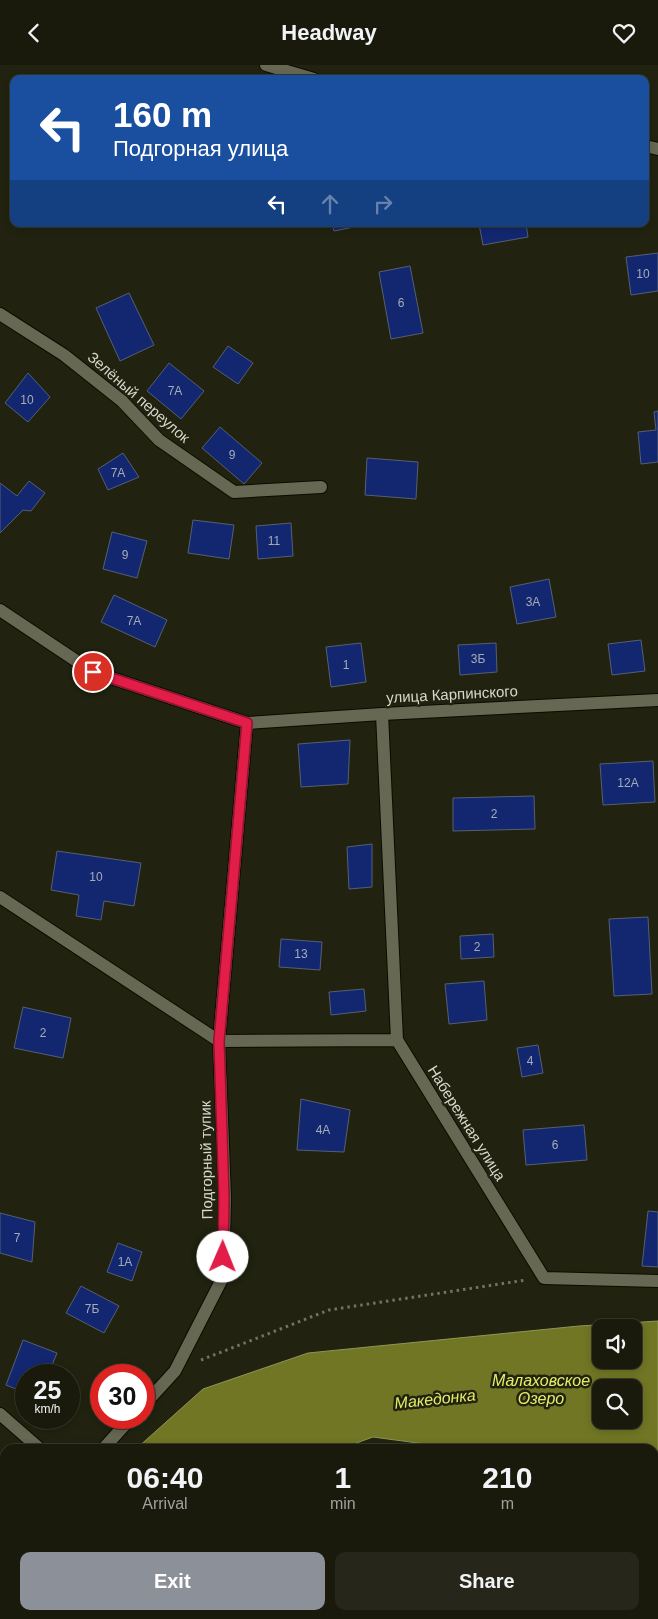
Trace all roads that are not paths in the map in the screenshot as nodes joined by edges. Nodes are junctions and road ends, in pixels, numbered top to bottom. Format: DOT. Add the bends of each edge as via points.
graph roads {
  1 [pos="266,65"];
  2 [pos="300,75"];
  3 [pos="0,314"];
  4 [pos="321,487"];
  5 [pos="0,609"];
  6 [pos="658,700"];
  7 [pos="382,714"];
  8 [pos="247,723"];
  9 [pos="0,897"];
  10 [pos="397,1040"];
  11 [pos="219,1041"];
  12 [pos="658,1281"];
  13 [pos="155,1393"];
  14 [pos="0,1414"];
  15 [pos="121,1429"];
  16 [pos="34,1444"];
  17 [pos="108,1444"];
  1 -- 2 [label="street"];
  3 -- 4 [label="street, Зелёный переулок" via="64,355 122,401 159,439 234,492"];
  5 -- 8 [label="street" via="93,672"];
  6 -- 7 [label="street, улица Карпинского"];
  7 -- 8 [label="street, улица Карпинского"];
  7 -- 10 [label="street"];
  8 -- 11 [label="street, Подгорный тупик"];
  9 -- 11 [label="street"];
  10 -- 11 [label="street"];
  10 -- 12 [label="street, Набережная улица" via="544,1277"];
  11 -- 13 [label="street, Подгорный тупик" via="223,1277 175,1371"];
  14 -- 16 [label="street"];
  15 -- 17 [label="street"];
}
